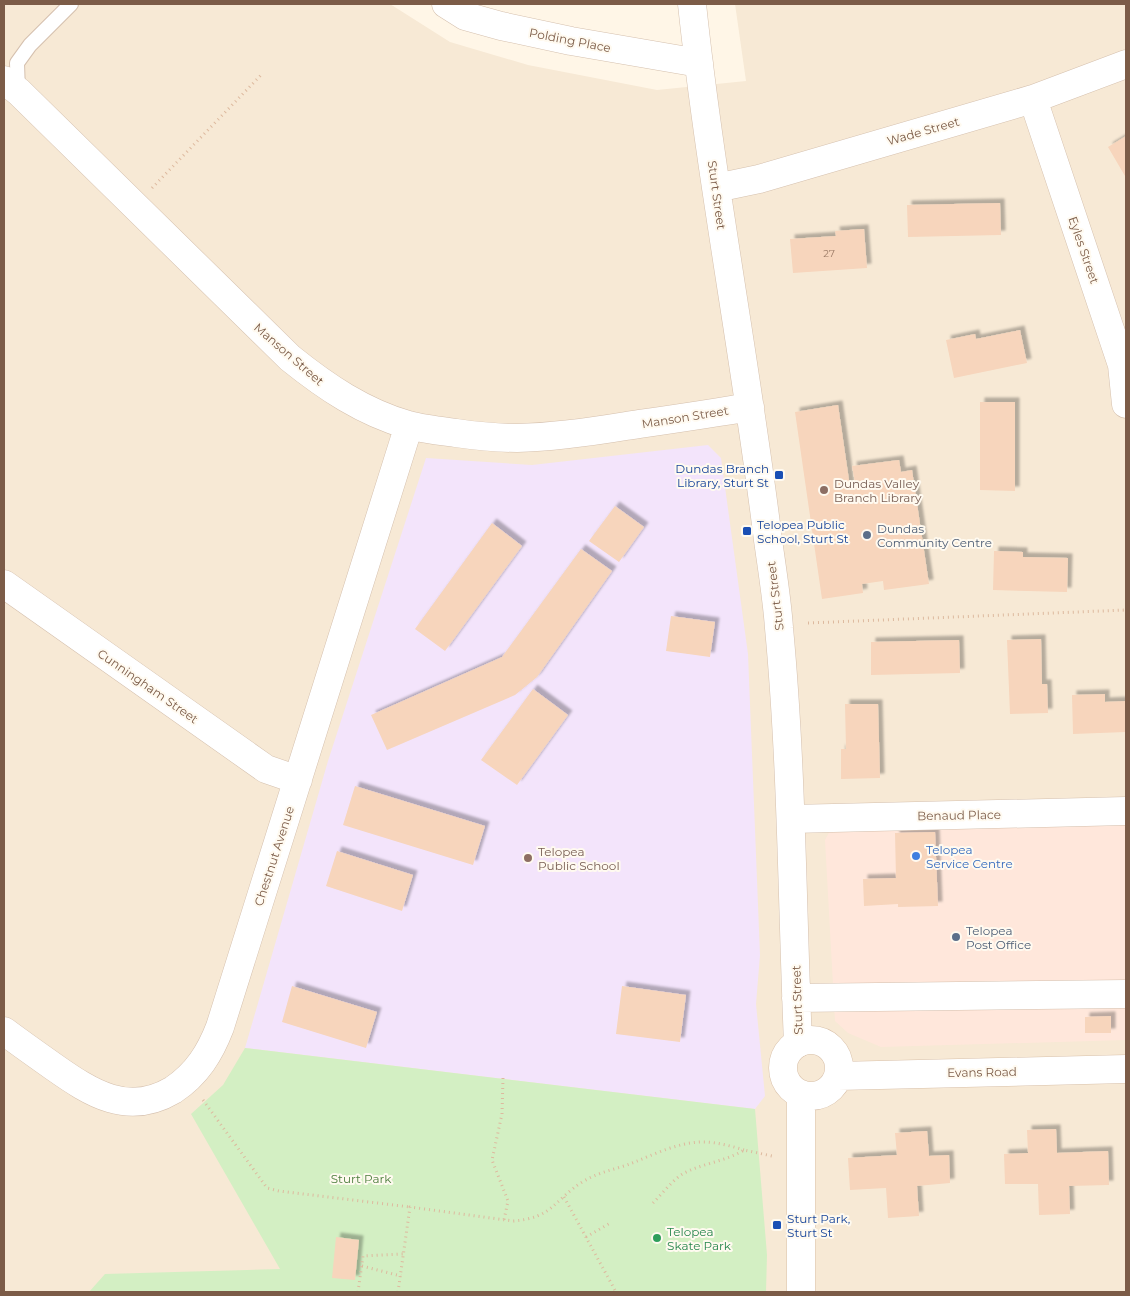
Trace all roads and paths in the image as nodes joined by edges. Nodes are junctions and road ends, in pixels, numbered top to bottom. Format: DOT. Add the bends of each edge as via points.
graph roads {
  1 [pos="71,4"];
  2 [pos="446,4"];
  3 [pos="692,4"];
  4 [pos="699,63"];
  5 [pos="1126,64"];
  6 [pos="263,73"];
  7 [pos="9,93"];
  8 [pos="1033,99"];
  9 [pos="716,188"];
  10 [pos="134,206"];
  11 [pos="1126,404"];
  12 [pos="750,407"];
  13 [pos="409,425"];
  14 [pos="4,584"];
  15 [pos="1126,610"];
  16 [pos="808,623"];
  17 [pos="298,780"];
  18 [pos="1126,811"];
  19 [pos="792,819"];
  20 [pos="1126,994"];
  21 [pos="796,998"];
  22 [pos="4,1031"];
  23 [pos="798,1043"];
  24 [pos="1126,1069"];
  25 [pos="838,1076"];
  26 [pos="502,1078"];
  27 [pos="188,1079"];
  28 [pos="801,1094"];
  29 [pos="744,1150"];
  30 [pos="772,1156"];
  31 [pos="564,1197"];
  32 [pos="653,1204"];
  33 [pos="410,1207"];
  34 [pos="504,1220"];
  35 [pos="612,1222"];
  36 [pos="586,1237"];
  37 [pos="404,1254"];
  38 [pos="362,1266"];
  39 [pos="401,1276"];
  40 [pos="358,1292"];
  41 [pos="398,1292"];
  42 [pos="616,1292"];
  43 [pos="801,1292"];
  1 -- 7 [label="lane" via="30,45 17,63"];
  2 -- 4 [label="street, Polding Place" via="465,16 501,26"];
  3 -- 4 [label="street, Sturt Street"];
  4 -- 9 [label="street, Sturt Street"];
  5 -- 8 [label="street, Wade Street"];
  6 -- 10 [label="path"];
  7 -- 10 [label="street, Manson Street"];
  8 -- 9 [label="street, Wade Street" via="759,179"];
  8 -- 11 [label="street, Eyles Street" via="1122,365"];
  9 -- 12 [label="street, Sturt Street"];
  10 -- 13 [label="street, Manson Street" via="263,333 321,383 378,414"];
  12 -- 13 [label="street, Manson Street" via="589,432 517,438"];
  12 -- 19 [label="street, Sturt Street" via="779,628"];
  13 -- 17 [label="street, Chestnut Avenue"];
  14 -- 17 [label="street, Cunningham Street" via="266,769"];
  15 -- 16 [label="path"];
  17 -- 27 [label="street, Chestnut Avenue" via="214,1042 196,1072"];
  18 -- 19 [label="street, Benaud Place"];
  19 -- 21 [label="street, Sturt Street"];
  20 -- 21 [label="street"];
  21 -- 23 [label="street, Sturt Street"];
  22 -- 27 [label="street, Chestnut Avenue" via="73,1080 108,1098 144,1101 163,1096"];
  23 -- 25 [label="street" via="814,1040 829,1046 838,1060"];
  23 -- 28 [label="street" via="787,1054 783,1069 788,1084"];
  24 -- 25 [label="street, Evans Road"];
  25 -- 28 [label="street" via="824,1093"];
  26 -- 34 [label="path" via="502,1114 492,1160 508,1201"];
  27 -- 33 [label="path" via="267,1188"];
  28 -- 43 [label="street"];
  29 -- 30 [label="path"];
  29 -- 31 [label="path" via="714,1142 674,1148 597,1175"];
  29 -- 32 [label="path" via="682,1175"];
  31 -- 34 [label="path" via="536,1217"];
  31 -- 36 [label="path"];
  33 -- 34 [label="path"];
  33 -- 37 [label="path"];
  35 -- 36 [label="path"];
  36 -- 42 [label="path"];
  37 -- 38 [label="path" via="363,1256"];
  37 -- 39 [label="path"];
  38 -- 39 [label="path"];
  38 -- 40 [label="path"];
  39 -- 41 [label="path"];
}
